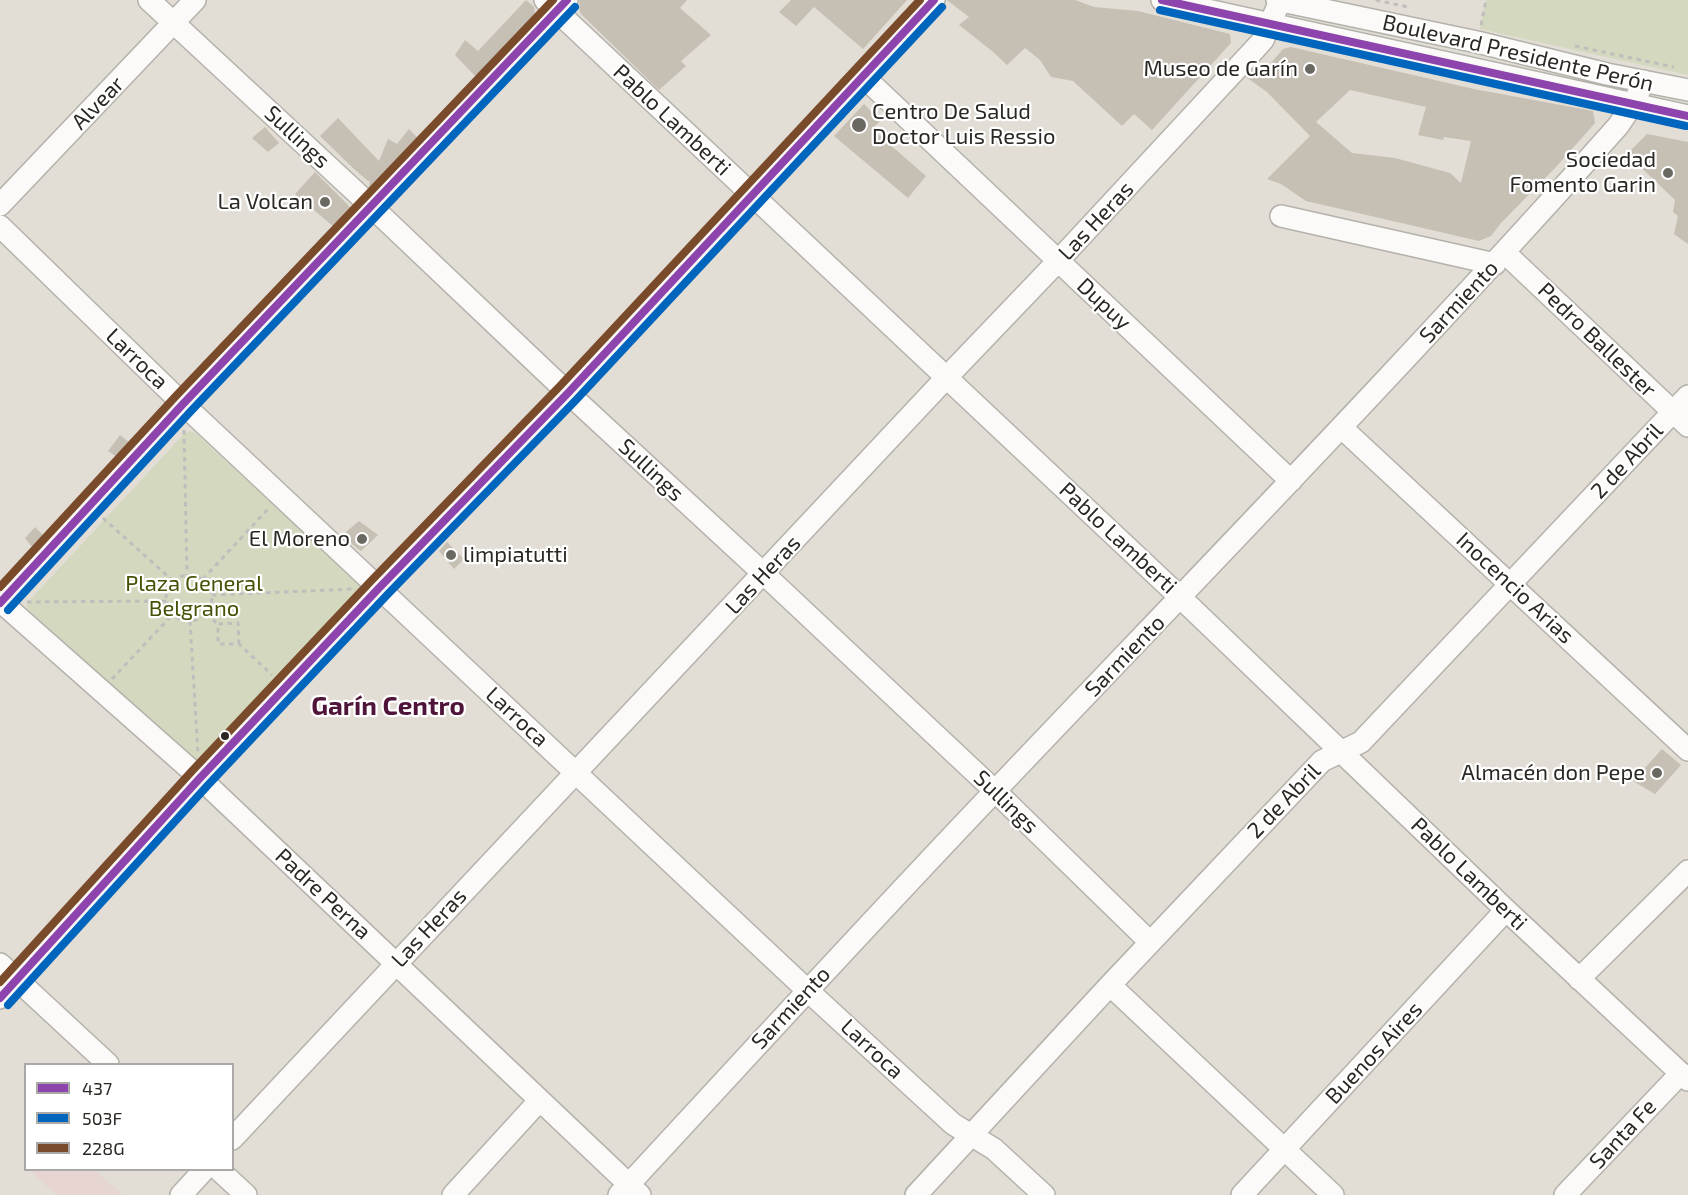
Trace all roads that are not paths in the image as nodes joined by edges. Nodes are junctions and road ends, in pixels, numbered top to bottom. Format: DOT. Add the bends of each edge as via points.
graph roads {
  1 [pos="149,0"];
  2 [pos="195,0"];
  3 [pos="934,0"];
  4 [pos="1162,0"];
  5 [pos="1278,0"];
  6 [pos="1308,3"];
  7 [pos="556,4"];
  8 [pos="173,23"];
  9 [pos="1271,24"];
  10 [pos="864,77"];
  11 [pos="1644,81"];
  12 [pos="1688,90"];
  13 [pos="1633,104"];
  14 [pos="1688,116"];
  15 [pos="751,195"];
  16 [pos="0,205"];
  17 [pos="372,207"];
  18 [pos="1281,216"];
  19 [pos="0,226"];
  20 [pos="1500,258"];
  21 [pos="1059,261"];
  22 [pos="946,378"];
  23 [pos="568,393"];
  24 [pos="1688,396"];
  25 [pos="183,404"];
  26 [pos="1680,419"];
  27 [pos="1342,428"];
  28 [pos="1291,482"];
  29 [pos="764,574"];
  30 [pos="1511,585"];
  31 [pos="379,588"];
  32 [pos="1181,598"];
  33 [pos="0,602"];
  34 [pos="1688,750"];
  35 [pos="1340,752"];
  36 [pos="576,772"];
  37 [pos="200,778"];
  38 [pos="995,791"];
  39 [pos="1688,871"];
  40 [pos="1508,912"];
  41 [pos="1150,942"];
  42 [pos="0,963"];
  43 [pos="396,963"];
  44 [pos="1580,979"];
  45 [pos="18,980"];
  46 [pos="1110,985"];
  47 [pos="807,990"];
  48 [pos="0,998"];
  49 [pos="106,1063"];
  50 [pos="1684,1077"];
  51 [pos="538,1101"];
  52 [pos="972,1135"];
  53 [pos="234,1137"];
  54 [pos="1285,1150"];
  55 [pos="203,1171"];
  56 [pos="220,1171"];
  57 [pos="629,1192"];
  58 [pos="181,1195"];
  59 [pos="246,1195"];
  60 [pos="453,1195"];
  61 [pos="916,1195"];
  62 [pos="1044,1195"];
  63 [pos="1242,1195"];
  64 [pos="1333,1195"];
  65 [pos="1565,1195"];
  1 -- 8 [label="street, Sullings"];
  2 -- 8 [label="street, Alvear"];
  3 -- 10 [label="street"];
  4 -- 9 [label="street, Boulevard Presidente Perón"];
  5 -- 6 [label="street, Boulevard Presidente Perón"];
  5 -- 9 [label="street, Las Heras"];
  6 -- 11 [label="street, Boulevard Presidente Perón"];
  7 -- 15 [label="street, Pablo Lamberti"];
  7 -- 17 [label="street"];
  8 -- 16 [label="street, Alvear"];
  8 -- 17 [label="street, Sullings"];
  9 -- 13 [label="street, Boulevard Presidente Perón"];
  9 -- 21 [label="street, Las Heras" via="1263,40"];
  10 -- 15 [label="street"];
  10 -- 21 [label="street, Dupuy"];
  11 -- 12 [label="street, Boulevard Presidente Perón"];
  11 -- 13 [label="street, Sarmiento"];
  13 -- 14 [label="street, Boulevard Presidente Perón"];
  13 -- 20 [label="street, Sarmiento" via="1618,126"];
  15 -- 22 [label="street, Pablo Lamberti"];
  15 -- 23 [label="street"];
  17 -- 23 [label="street, Sullings"];
  17 -- 25 [label="street"];
  18 -- 20 [label="street"];
  19 -- 25 [label="street, Larroca"];
  20 -- 26 [label="street, Pedro Ballester"];
  20 -- 27 [label="street, Sarmiento"];
  21 -- 22 [label="street, Las Heras"];
  21 -- 28 [label="street, Dupuy"];
  22 -- 29 [label="street, Las Heras"];
  22 -- 32 [label="street, Pablo Lamberti"];
  23 -- 29 [label="street, Sullings"];
  23 -- 31 [label="street"];
  24 -- 26 [label="street, 2 de Abril"];
  25 -- 31 [label="street, Larroca"];
  25 -- 33 [label="street"];
  26 -- 30 [label="street, 2 de Abril"];
  27 -- 28 [label="street, Sarmiento"];
  27 -- 30 [label="street, Inocencio Arias"];
  28 -- 32 [label="street, Sarmiento"];
  29 -- 36 [label="street, Las Heras"];
  29 -- 38 [label="street, Sullings"];
  30 -- 34 [label="street, Inocencio Arias"];
  30 -- 35 [label="street, 2 de Abril" via="1361,742"];
  31 -- 36 [label="street, Larroca"];
  31 -- 37 [label="street"];
  32 -- 35 [label="street, Pablo Lamberti"];
  32 -- 38 [label="street, Sarmiento"];
  33 -- 37 [label="street, Padre Perna"];
  35 -- 40 [label="street, Pablo Lamberti"];
  35 -- 41 [label="street, 2 de Abril" via="1322,761"];
  36 -- 43 [label="street, Las Heras"];
  36 -- 47 [label="street, Larroca"];
  37 -- 43 [label="street, Padre Perna"];
  37 -- 45 [label="street"];
  38 -- 41 [label="street, Sullings"];
  38 -- 47 [label="street, Sarmiento"];
  39 -- 44 [label="street"];
  40 -- 44 [label="street, Pablo Lamberti"];
  40 -- 54 [label="street, Buenos Aires"];
  41 -- 46 [label="street, 2 de Abril"];
  42 -- 45 [label="street"];
  43 -- 51 [label="street, Padre Perna"];
  43 -- 53 [label="street, Las Heras"];
  44 -- 50 [label="street, Pablo Lamberti"];
  45 -- 48 [label="street"];
  45 -- 49 [label="street"];
  46 -- 52 [label="street, 2 de Abril"];
  46 -- 54 [label="street"];
  47 -- 52 [label="street, Larroca" via="953,1124"];
  47 -- 57 [label="street, Sarmiento"];
  50 -- 65 [label="street, Santa Fe"];
  51 -- 57 [label="street, Padre Perna"];
  51 -- 60 [label="street"];
  52 -- 61 [label="street, 2 de Abril"];
  52 -- 62 [label="street, Larroca" via="994,1149"];
  54 -- 63 [label="street, Buenos Aires"];
  54 -- 64 [label="street"];
  55 -- 58 [label="street"];
  56 -- 59 [label="street"];
}
